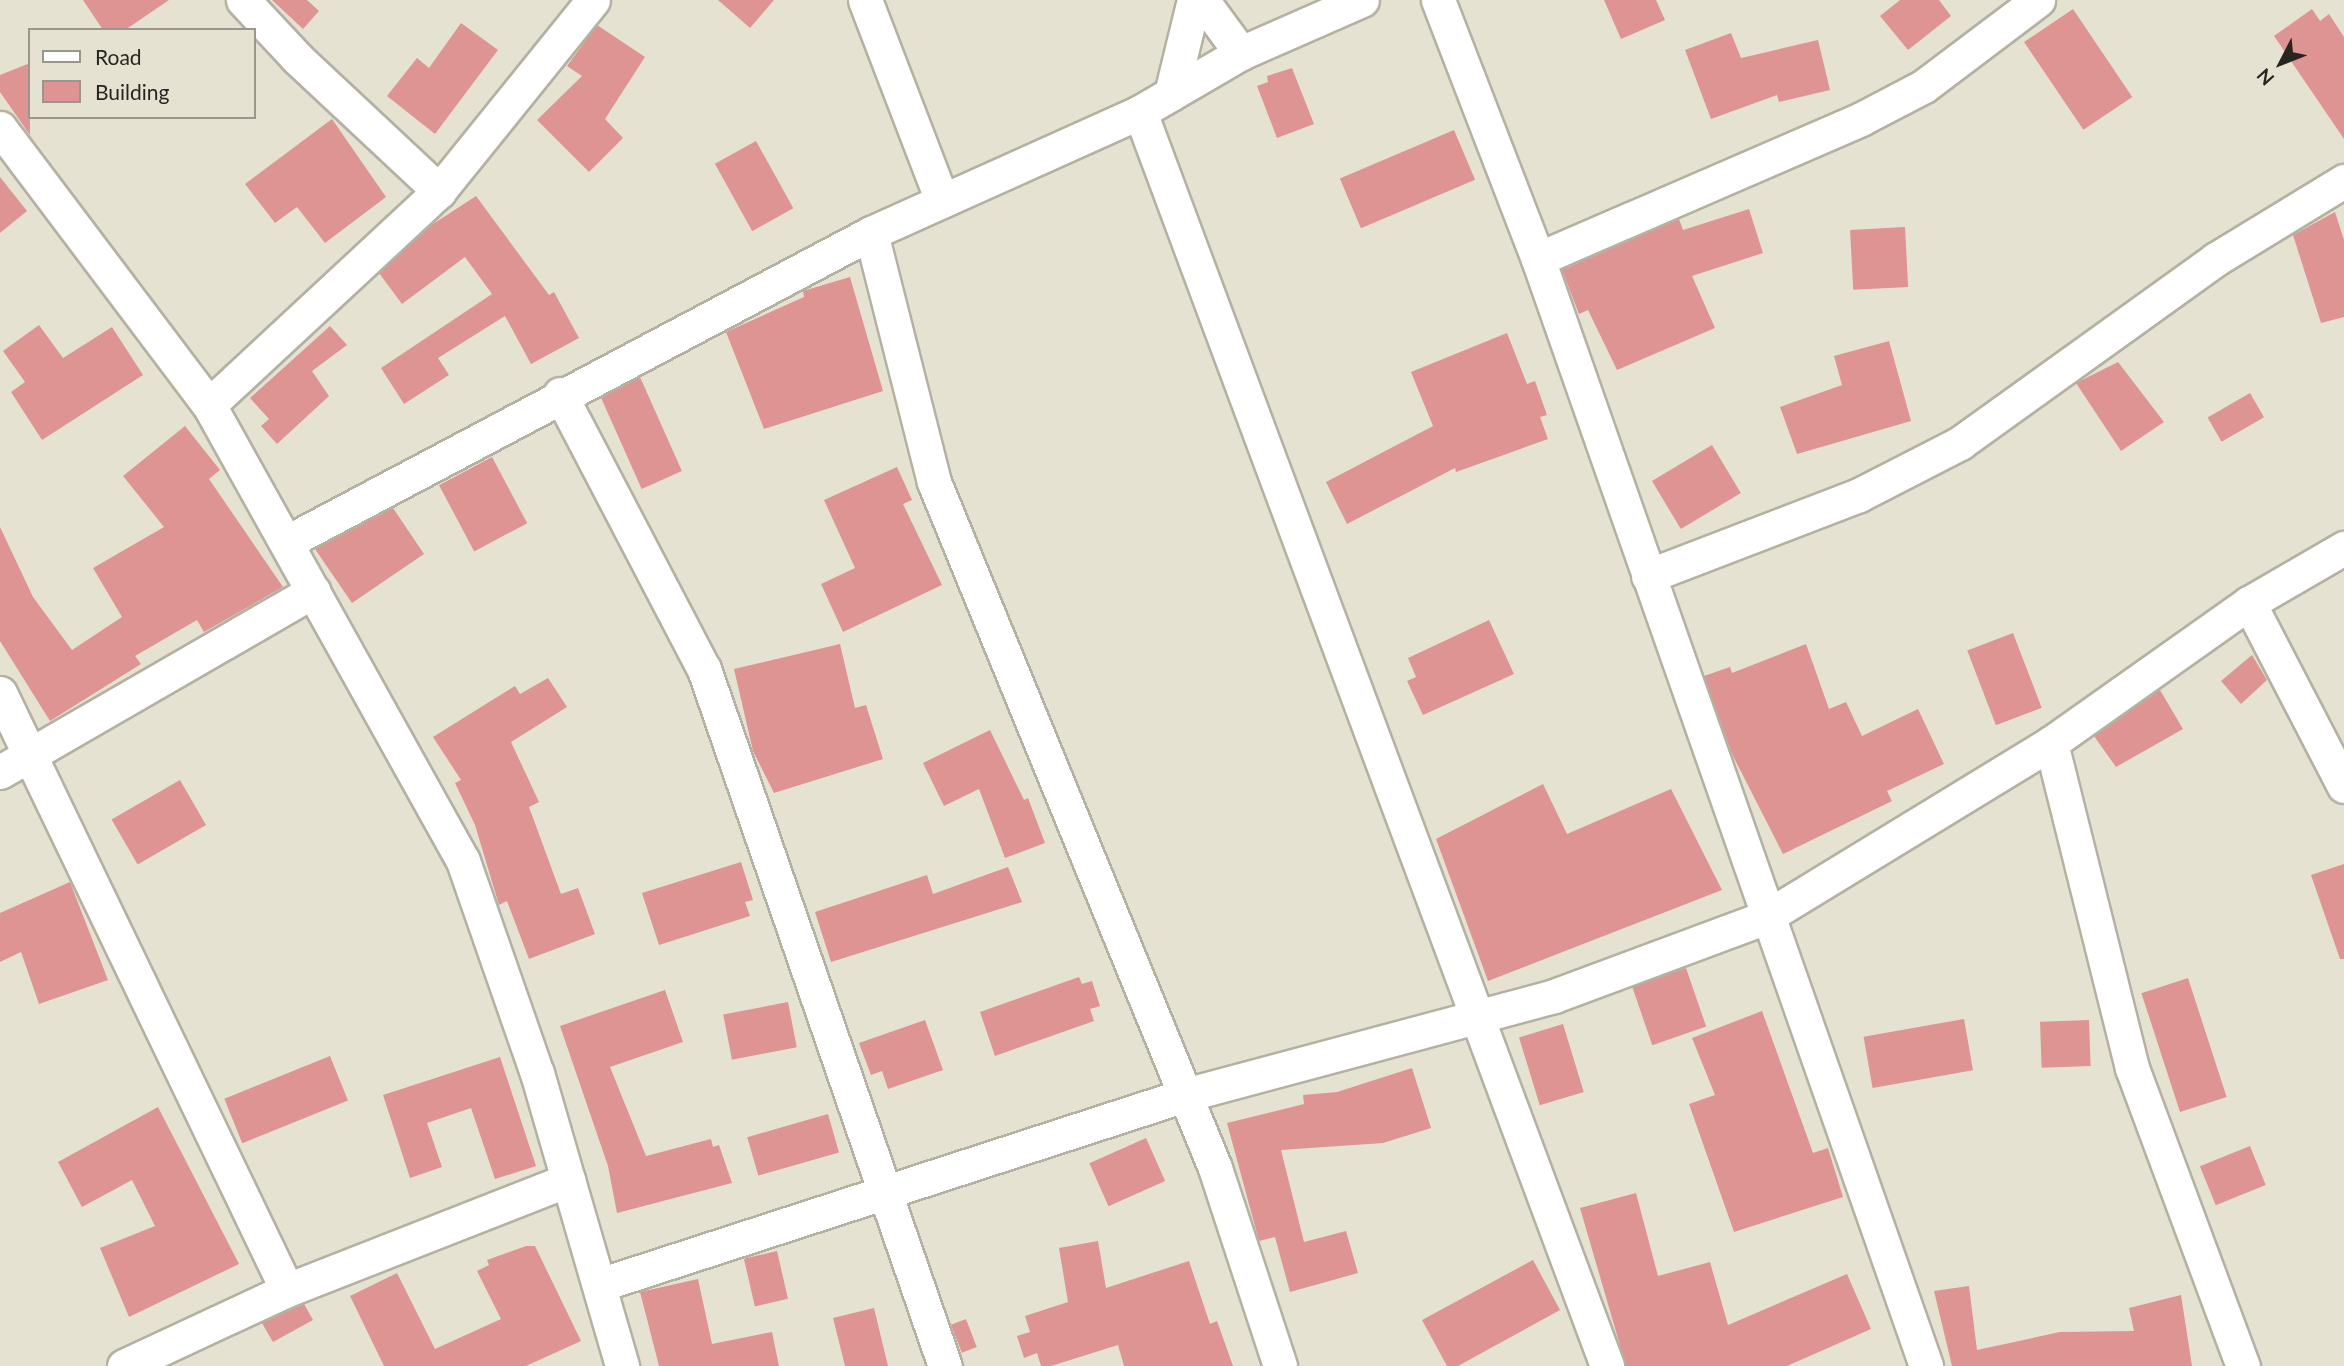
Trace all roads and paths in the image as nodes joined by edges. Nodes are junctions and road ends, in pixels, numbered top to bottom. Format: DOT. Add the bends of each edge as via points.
graph roads {
  1 [pos="243,0"];
  2 [pos="593,0"];
  3 [pos="865,0"];
  4 [pos="1194,0"];
  5 [pos="1202,0"];
  6 [pos="1362,0"];
  7 [pos="1438,0"];
  8 [pos="2038,0"];
  9 [pos="1241,53"];
  10 [pos="1171,94"];
  11 [pos="1140,112"];
  12 [pos="0,128"];
  13 [pos="2344,181"];
  14 [pos="439,191"];
  15 [pos="942,201"];
  16 [pos="871,233"];
  17 [pos="1538,259"];
  18 [pos="560,394"];
  19 [pos="209,405"];
  20 [pos="287,542"];
  21 [pos="2344,548"];
  22 [pos="1648,576"];
  23 [pos="314,591"];
  24 [pos="2249,603"];
  25 [pos="0,693"];
  26 [pos="2051,743"];
  27 [pos="34,756"];
  28 [pos="0,772"];
  29 [pos="2344,786"];
  30 [pos="1766,917"];
  31 [pos="1480,1018"];
  32 [pos="1185,1095"];
  33 [pos="568,1180"];
  34 [pos="887,1196"];
  35 [pos="599,1285"];
  36 [pos="287,1290"];
  37 [pos="124,1366"];
  38 [pos="622,1366"];
  39 [pos="945,1366"];
  40 [pos="1280,1366"];
  41 [pos="1607,1366"];
  42 [pos="1926,1366"];
  43 [pos="2243,1366"];
  1 -- 14 [label="street" via="297,58"];
  2 -- 14 [label="street"];
  3 -- 15 [label="street"];
  4 -- 10 [label="street"];
  5 -- 9 [label="street"];
  6 -- 9 [label="street"];
  7 -- 17 [label="street"];
  8 -- 17 [label="street" via="1924,86 1861,120"];
  9 -- 10 [label="street"];
  10 -- 11 [label="street"];
  11 -- 15 [label="street"];
  11 -- 31 [label="street"];
  12 -- 19 [label="street"];
  13 -- 22 [label="street" via="2216,259 1960,443 1859,495"];
  14 -- 19 [label="street"];
  15 -- 16 [label="street"];
  16 -- 18 [label="street"];
  16 -- 32 [label="street" via="934,482"];
  17 -- 22 [label="street"];
  18 -- 20 [label="street"];
  18 -- 34 [label="street" via="704,669"];
  19 -- 20 [label="street"];
  20 -- 23 [label="street"];
  21 -- 24 [label="street"];
  22 -- 30 [label="street"];
  23 -- 27 [label="street"];
  23 -- 33 [label="street" via="463,862"];
  24 -- 26 [label="street"];
  24 -- 29 [label="street"];
  25 -- 27 [label="street"];
  26 -- 30 [label="street"];
  26 -- 43 [label="street" via="2132,1068"];
  27 -- 28 [label="street"];
  27 -- 36 [label="street"];
  30 -- 31 [label="street"];
  30 -- 42 [label="street"];
  31 -- 32 [label="street"];
  31 -- 41 [label="street"];
  32 -- 34 [label="street"];
  32 -- 40 [label="street" via="1215,1168"];
  33 -- 35 [label="street"];
  33 -- 36 [label="street"];
  34 -- 35 [label="street"];
  34 -- 39 [label="street"];
  35 -- 38 [label="street"];
  36 -- 37 [label="street"];
}
